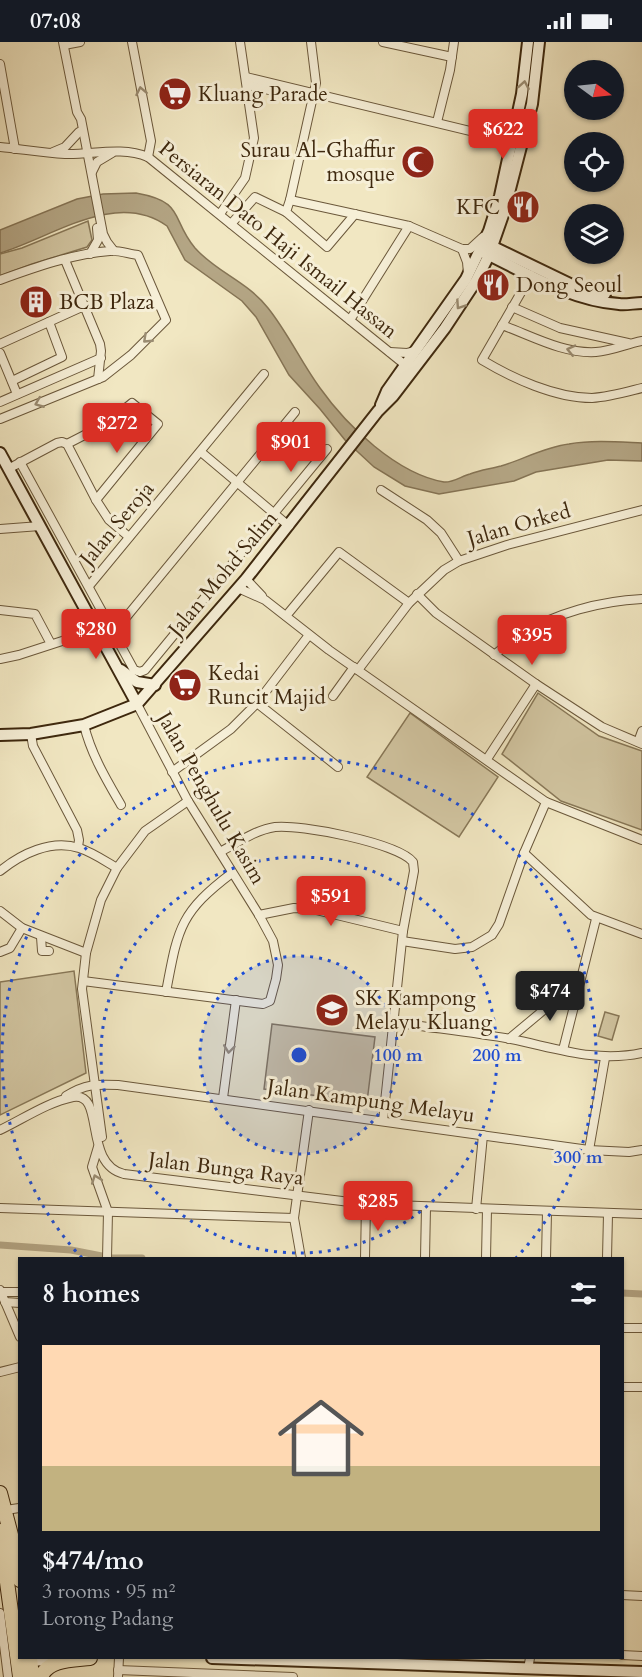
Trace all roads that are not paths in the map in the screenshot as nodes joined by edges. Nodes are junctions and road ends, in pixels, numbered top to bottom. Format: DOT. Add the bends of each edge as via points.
graph roads {
  1 [pos="80,42"];
  2 [pos="132,42"];
  3 [pos="240,42"];
  4 [pos="311,42"];
  5 [pos="383,42"];
  6 [pos="454,42"];
  7 [pos="528,42"];
  8 [pos="539,42"];
  9 [pos="64,44"];
  10 [pos="452,57"];
  11 [pos="0,64"];
  12 [pos="1,76"];
  13 [pos="247,81"];
  14 [pos="314,94"];
  15 [pos="77,111"];
  16 [pos="437,122"];
  17 [pos="79,132"];
  18 [pos="512,141"];
  19 [pos="0,147"];
  20 [pos="15,149"];
  21 [pos="116,151"];
  22 [pos="51,152"];
  23 [pos="86,153"];
  24 [pos="148,157"];
  25 [pos="90,174"];
  26 [pos="290,200"];
  27 [pos="286,212"];
  28 [pos="220,214"];
  29 [pos="355,214"];
  30 [pos="231,224"];
  31 [pos="409,226"];
  32 [pos="489,231"];
  33 [pos="101,234"];
  34 [pos="462,249"];
  35 [pos="486,249"];
  36 [pos="114,250"];
  37 [pos="90,254"];
  38 [pos="65,260"];
  39 [pos="468,275"];
  40 [pos="531,275"];
  41 [pos="0,280"];
  42 [pos="642,296"];
  43 [pos="642,303"];
  44 [pos="84,306"];
  45 [pos="512,307"];
  46 [pos="350,320"];
  47 [pos="49,322"];
  48 [pos="502,325"];
  49 [pos="642,341"];
  50 [pos="0,344"];
  51 [pos="628,344"];
  52 [pos="417,350"];
  53 [pos="389,351"];
  54 [pos="0,354"];
  55 [pos="101,358"];
  56 [pos="409,368"];
  57 [pos="264,374"];
  58 [pos="98,378"];
  59 [pos="12,381"];
  60 [pos="642,388"];
  61 [pos="18,394"];
  62 [pos="9,398"];
  63 [pos="0,402"];
  64 [pos="16,412"];
  65 [pos="295,412"];
  66 [pos="0,419"];
  67 [pos="67,444"];
  68 [pos="327,449"];
  69 [pos="201,452"];
  70 [pos="0,453"];
  71 [pos="21,462"];
  72 [pos="8,469"];
  73 [pos="236,483"];
  74 [pos="381,490"];
  75 [pos="96,500"];
  76 [pos="642,510"];
  77 [pos="274,514"];
  78 [pos="40,526"];
  79 [pos="288,526"];
  80 [pos="0,529"];
  81 [pos="129,537"];
  82 [pos="459,561"];
  83 [pos="246,579"];
  84 [pos="88,586"];
  85 [pos="238,588"];
  86 [pos="417,594"];
  87 [pos="642,599"];
  88 [pos="265,600"];
  89 [pos="409,603"];
  90 [pos="0,610"];
  91 [pos="286,616"];
  92 [pos="114,632"];
  93 [pos="99,634"];
  94 [pos="309,635"];
  95 [pos="51,644"];
  96 [pos="494,655"];
  97 [pos="0,659"];
  98 [pos="116,667"];
  99 [pos="356,669"];
  100 [pos="536,684"];
  101 [pos="155,685"];
  102 [pos="333,696"];
  103 [pos="257,703"];
  104 [pos="137,704"];
  105 [pos="84,725"];
  106 [pos="642,731"];
  107 [pos="31,734"];
  108 [pos="0,735"];
  109 [pos="640,743"];
  110 [pos="487,759"];
  111 [pos="338,767"];
  112 [pos="172,772"];
  113 [pos="188,801"];
  114 [pos="546,802"];
  115 [pos="121,805"];
  116 [pos="642,840"];
  117 [pos="78,848"];
  118 [pos="220,852"];
  119 [pos="524,853"];
  120 [pos="117,868"];
  121 [pos="0,871"];
  122 [pos="232,873"];
  123 [pos="0,912"];
  124 [pos="259,915"];
  125 [pos="596,919"];
  126 [pos="22,928"];
  127 [pos="403,931"];
  128 [pos="642,934"];
  129 [pos="41,937"];
  130 [pos="402,941"];
  131 [pos="49,951"];
  132 [pos="0,952"];
  133 [pos="86,953"];
  134 [pos="83,981"];
  135 [pos="580,982"];
  136 [pos="166,993"];
  137 [pos="236,1000"];
  138 [pos="393,1022"];
  139 [pos="509,1039"];
  140 [pos="563,1050"];
  141 [pos="642,1053"];
  142 [pos="605,1058"];
  143 [pos="94,1084"];
  144 [pos="223,1098"];
  145 [pos="54,1104"];
  146 [pos="309,1110"];
  147 [pos="383,1121"];
  148 [pos="0,1130"];
  149 [pos="483,1135"];
  150 [pos="99,1146"];
  151 [pos="589,1150"];
  152 [pos="642,1150"];
  153 [pos="105,1162"];
  154 [pos="297,1197"];
  155 [pos="366,1204"];
  156 [pos="0,1208"];
  157 [pos="426,1208"];
  158 [pos="476,1209"];
  159 [pos="487,1209"];
  160 [pos="108,1212"];
  161 [pos="547,1212"];
  162 [pos="608,1214"];
  163 [pos="642,1214"];
  164 [pos="294,1218"];
  165 [pos="107,1257"];
  166 [pos="301,1257"];
  167 [pos="365,1257"];
  168 [pos="425,1257"];
  169 [pos="486,1257"];
  170 [pos="546,1257"];
  171 [pos="607,1257"];
  172 [pos="1,1291"];
  173 [pos="18,1292"];
  174 [pos="5,1302"];
  175 [pos="18,1303"];
  176 [pos="624,1328"];
  177 [pos="642,1328"];
  178 [pos="18,1332"];
  179 [pos="18,1368"];
  180 [pos="0,1372"];
  181 [pos="624,1387"];
  182 [pos="642,1387"];
  183 [pos="0,1493"];
  184 [pos="13,1509"];
  185 [pos="0,1532"];
  186 [pos="18,1560"];
  187 [pos="9,1579"];
  188 [pos="624,1595"];
  189 [pos="642,1596"];
  190 [pos="0,1613"];
  191 [pos="18,1626"];
  192 [pos="624,1655"];
  193 [pos="642,1656"];
  194 [pos="24,1659"];
  195 [pos="24,1659"];
  196 [pos="83,1659"];
  197 [pos="119,1659"];
  198 [pos="260,1659"];
  199 [pos="369,1660"];
  200 [pos="380,1660"];
  201 [pos="529,1663"];
  202 [pos="539,1663"];
  203 [pos="642,1672"];
  204 [pos="118,1674"];
  205 [pos="190,1675"];
  206 [pos="259,1676"];
  207 [pos="8,1677"];
  208 [pos="20,1677"];
  209 [pos="32,1677"];
  210 [pos="41,1677"];
  211 [pos="293,1677"];
  1 -- 9 [label="street"];
  24 -- 2 [label="street, one-way" via="151,141"];
  3 -- 13 [label="street"];
  4 -- 14 [label="street"];
  5 -- 10 [label="street"];
  6 -- 10 [label="street"];
  18 -- 7 [label="street, one-way"];
  8 -- 35 [label="street" via="532,104 504,212"];
  9 -- 15 [label="street"];
  10 -- 16 [label="street"];
  11 -- 12 [label="street"];
  12 -- 20 [label="street"];
  13 -- 14 [label="street" via="271,82"];
  13 -- 28 [label="street" via="254,133 250,163 245,178"];
  14 -- 16 [label="street"];
  14 -- 26 [label="street"];
  15 -- 17 [label="street"];
  15 -- 23 [label="street"];
  16 -- 18 [label="street"];
  17 -- 22 [label="street" via="65,147"];
  17 -- 23 [label="street"];
  18 -- 32 [label="street"];
  19 -- 20 [label="street, Persiaran Dato Haji Ismail Hassan"];
  20 -- 22 [label="street, Persiaran Dato Haji Ismail Hassan"];
  21 -- 23 [label="street, Persiaran Dato Haji Ismail Hassan"];
  21 -- 24 [label="street, Persiaran Dato Haji Ismail Hassan"];
  21 -- 25 [label="street" via="97,162"];
  22 -- 23 [label="street, Persiaran Dato Haji Ismail Hassan"];
  23 -- 25 [label="street"];
  24 -- 28 [label="street, Persiaran Dato Haji Ismail Hassan"];
  25 -- 33 [label="street"];
  26 -- 27 [label="street"];
  26 -- 29 [label="street"];
  27 -- 29 [label="street" via="327,247"];
  27 -- 30 [label="street" via="255,198"];
  28 -- 30 [label="street, Persiaran Dato Haji Ismail Hassan"];
  29 -- 31 [label="street"];
  30 -- 46 [label="street, Persiaran Dato Haji Ismail Hassan"];
  31 -- 34 [label="street"];
  31 -- 46 [label="street"];
  32 -- 34 [label="street" via="474,246"];
  32 -- 35 [label="street"];
  33 -- 36 [label="street"];
  33 -- 37 [label="street"];
  34 -- 39 [label="street"];
  35 -- 39 [label="street"];
  35 -- 40 [label="street"];
  35 -- 42 [label="street" via="594,293"];
  35 -- 56 [label="street, one-way" via="476,281 436,340"];
  36 -- 37 [label="street"];
  36 -- 58 [label="street, one-way" via="138,255 166,320 131,355"];
  37 -- 38 [label="street"];
  38 -- 41 [label="street"];
  38 -- 44 [label="street"];
  39 -- 52 [label="street"];
  40 -- 43 [label="street" via="592,300"];
  40 -- 45 [label="street"];
  44 -- 47 [label="street"];
  44 -- 55 [label="street" via="100,344"];
  45 -- 48 [label="street"];
  45 -- 51 [label="street" via="567,330"];
  46 -- 53 [label="street, Persiaran Dato Haji Ismail Hassan"];
  47 -- 50 [label="street"];
  47 -- 59 [label="street" via="63,357"];
  51 -- 48 [label="street, one-way" via="583,352"];
  48 -- 60 [label="street" via="482,360 509,376 578,397 609,396"];
  49 -- 51 [label="street"];
  52 -- 53 [label="street"];
  52 -- 56 [label="street"];
  53 -- 56 [label="street, Persiaran Dato Haji Ismail Hassan"];
  54 -- 59 [label="street"];
  55 -- 58 [label="street"];
  55 -- 61 [label="street"];
  56 -- 79 [label="street, Jalan Mohd Salim" via="387,391 378,411"];
  57 -- 69 [label="street, Jalan Seroja"];
  58 -- 64 [label="street, one-way"];
  59 -- 61 [label="street"];
  61 -- 62 [label="street"];
  62 -- 63 [label="street"];
  62 -- 64 [label="street"];
  64 -- 66 [label="street"];
  65 -- 73 [label="street"];
  67 -- 71 [label="street" via="57,443"];
  67 -- 75 [label="street"];
  67 -- 75 [label="street" via="106,424 132,403 158,424"];
  68 -- 77 [label="street, Jalan Mohd Salim"];
  69 -- 73 [label="street"];
  69 -- 81 [label="street, Jalan Seroja"];
  70 -- 72 [label="street"];
  71 -- 72 [label="street"];
  71 -- 84 [label="street"];
  72 -- 78 [label="street"];
  73 -- 77 [label="street"];
  73 -- 92 [label="street"];
  74 -- 82 [label="street" via="427,520 441,533"];
  75 -- 81 [label="street" via="109,520"];
  76 -- 82 [label="street, Jalan Orked" via="507,544"];
  77 -- 79 [label="street"];
  77 -- 92 [label="street, Jalan Mohd Salim" via="145,670 134,670"];
  78 -- 80 [label="street"];
  78 -- 93 [label="street"];
  79 -- 83 [label="street, Jalan Mohd Salim"];
  81 -- 84 [label="street, Jalan Seroja"];
  82 -- 86 [label="street, Jalan Orked"];
  83 -- 85 [label="street, Jalan Mohd Salim"];
  83 -- 88 [label="street"];
  84 -- 92 [label="street"];
  85 -- 88 [label="street"];
  85 -- 101 [label="street, Jalan Mohd Salim"];
  86 -- 89 [label="street, Jalan Orked"];
  86 -- 96 [label="street" via="436,613"];
  87 -- 96 [label="street" via="550,619"];
  88 -- 91 [label="street"];
  89 -- 91 [label="street" via="339,552"];
  89 -- 99 [label="street, Jalan Orked"];
  90 -- 95 [label="street" via="35,614"];
  91 -- 94 [label="street"];
  92 -- 93 [label="street"];
  93 -- 95 [label="street"];
  93 -- 98 [label="street"];
  94 -- 99 [label="street"];
  94 -- 103 [label="street"];
  95 -- 97 [label="street"];
  96 -- 100 [label="street"];
  98 -- 101 [label="street" via="137,682"];
  98 -- 104 [label="street"];
  99 -- 102 [label="street, Jalan Orked"];
  99 -- 110 [label="street"];
  100 -- 109 [label="street" via="602,727"];
  100 -- 110 [label="street"];
  101 -- 104 [label="street, Jalan Mohd Salim"];
  103 -- 111 [label="street"];
  103 -- 112 [label="street" via="231,729"];
  104 -- 105 [label="street, Jalan Mohd Salim"];
  104 -- 112 [label="street, Jalan Penghulu Kasim"];
  105 -- 107 [label="street, Jalan Mohd Salim"];
  105 -- 115 [label="street" via="95,760"];
  106 -- 109 [label="street"];
  107 -- 108 [label="street, Jalan Mohd Salim"];
  107 -- 117 [label="street" via="33,746 77,830"];
  110 -- 114 [label="street"];
  112 -- 113 [label="street, Jalan Penghulu Kasim"];
  113 -- 118 [label="street, Jalan Penghulu Kasim"];
  113 -- 120 [label="street" via="145,831"];
  114 -- 116 [label="street"];
  114 -- 119 [label="street"];
  117 -- 120 [label="street"];
  117 -- 121 [label="street" via="37,849"];
  118 -- 122 [label="street, Jalan Penghulu Kasim"];
  118 -- 127 [label="street" via="257,832 290,827 400,851 413,862 414,871"];
  119 -- 125 [label="street"];
  119 -- 130 [label="street" via="492,935 472,947 455,949"];
  120 -- 133 [label="street" via="101,900"];
  122 -- 124 [label="street, Jalan Penghulu Kasim"];
  122 -- 136 [label="street" via="187,916 176,941"];
  123 -- 126 [label="street"];
  124 -- 127 [label="street" via="294,908 312,909"];
  124 -- 137 [label="street, Jalan Penghulu Kasim" via="276,954 273,991 270,1001 263,1004"];
  125 -- 128 [label="street"];
  125 -- 135 [label="street"];
  126 -- 129 [label="street"];
  126 -- 132 [label="street" via="10,948"];
  127 -- 130 [label="street"];
  129 -- 131 [label="street" via="42,951"];
  129 -- 133 [label="street"];
  130 -- 138 [label="street"];
  133 -- 134 [label="street"];
  134 -- 136 [label="street, Jalan Penghulu Kasim"];
  134 -- 143 [label="street"];
  135 -- 139 [label="street" via="561,982 546,1008"];
  135 -- 140 [label="street"];
  136 -- 137 [label="street, Jalan Penghulu Kasim"];
  137 -- 144 [label="street, one-way"];
  138 -- 139 [label="street"];
  138 -- 147 [label="street"];
  139 -- 140 [label="street"];
  140 -- 142 [label="street"];
  141 -- 142 [label="street"];
  142 -- 151 [label="street"];
  143 -- 144 [label="street, Jalan Kampung Melayu"];
  143 -- 145 [label="street"];
  143 -- 153 [label="street"];
  144 -- 146 [label="street, Jalan Kampung Melayu"];
  145 -- 148 [label="street"];
  145 -- 150 [label="street" via="73,1097 87,1101"];
  146 -- 147 [label="street, Jalan Kampung Melayu"];
  146 -- 154 [label="street"];
  147 -- 149 [label="street, Jalan Kampung Melayu"];
  149 -- 151 [label="street, Jalan Kampung Melayu"];
  149 -- 158 [label="street"];
  150 -- 153 [label="street"];
  160 -- 150 [label="street, one-way" via="92,1167"];
  151 -- 152 [label="street, Jalan Kampung Melayu"];
  153 -- 154 [label="street, Jalan Bunga Raya" via="112,1170 124,1174"];
  154 -- 155 [label="street, Jalan Bunga Raya"];
  154 -- 164 [label="street"];
  155 -- 157 [label="street, Jalan Bunga Raya"];
  155 -- 167 [label="street"];
  156 -- 160 [label="street"];
  157 -- 158 [label="street, Jalan Bunga Raya"];
  157 -- 168 [label="street"];
  158 -- 159 [label="street, Jalan Bunga Raya"];
  159 -- 161 [label="street, Jalan Bunga Raya"];
  159 -- 169 [label="street"];
  160 -- 164 [label="street"];
  160 -- 165 [label="street"];
  161 -- 162 [label="street, Jalan Bunga Raya"];
  161 -- 170 [label="street"];
  162 -- 163 [label="street, Jalan Bunga Raya"];
  162 -- 171 [label="street"];
  164 -- 166 [label="street"];
  172 -- 173 [label="street"];
  172 -- 174 [label="street"];
  174 -- 175 [label="street"];
  174 -- 178 [label="street"];
  176 -- 177 [label="street"];
  179 -- 180 [label="street"];
  181 -- 182 [label="street"];
  183 -- 184 [label="highway"];
  184 -- 186 [label="highway"];
  185 -- 187 [label="highway"];
  186 -- 187 [label="highway"];
  187 -- 191 [label="highway"];
  188 -- 189 [label="street"];
  190 -- 207 [label="street"];
  192 -- 193 [label="street"];
  194 -- 208 [label="highway"];
  195 -- 209 [label="highway"];
  196 -- 210 [label="highway" via="52,1664"];
  197 -- 204 [label="street"];
  198 -- 199 [label="street"];
  198 -- 206 [label="street"];
  199 -- 200 [label="street"];
  200 -- 201 [label="street"];
  201 -- 202 [label="street"];
  202 -- 203 [label="street"];
  204 -- 205 [label="street"];
  205 -- 206 [label="street"];
  206 -- 211 [label="street"];
}
